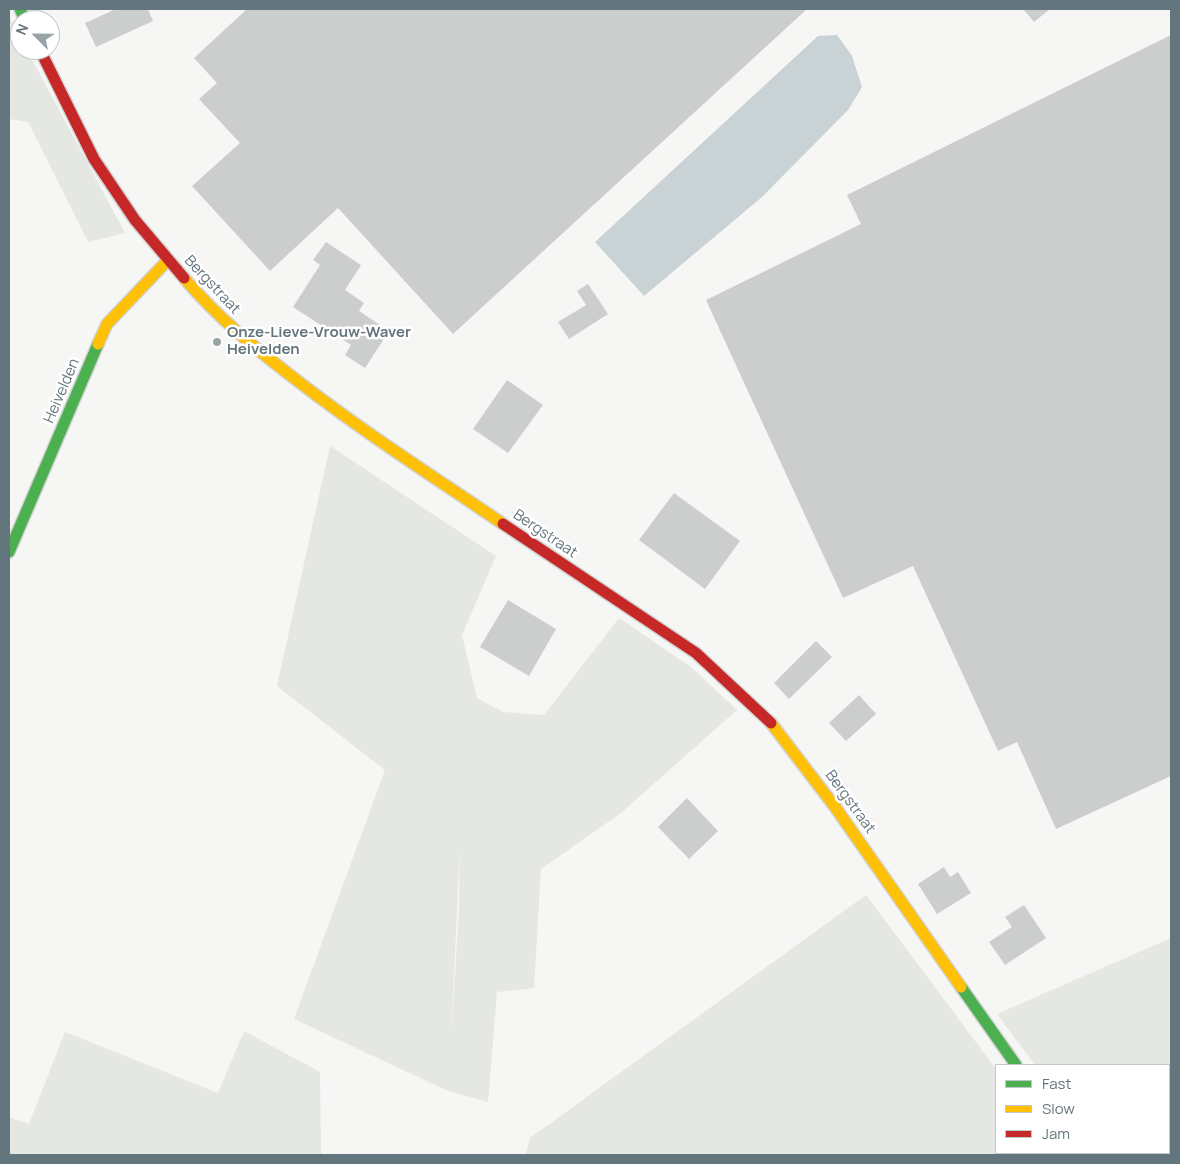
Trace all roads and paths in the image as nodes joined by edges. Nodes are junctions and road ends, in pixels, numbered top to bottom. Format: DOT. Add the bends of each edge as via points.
graph roads {
  1 [pos="45,60"];
  2 [pos="168,260"];
  3 [pos="9,552"];
  4 [pos="1015,1064"];
  1 -- 2 [label="street, Bergstraat" via="94,159 135,220"];
  2 -- 3 [label="street, Heivelden" via="107,324"];
  2 -- 4 [label="street, Bergstraat" via="202,299 247,342 350,420 696,654 775,726"];
}
